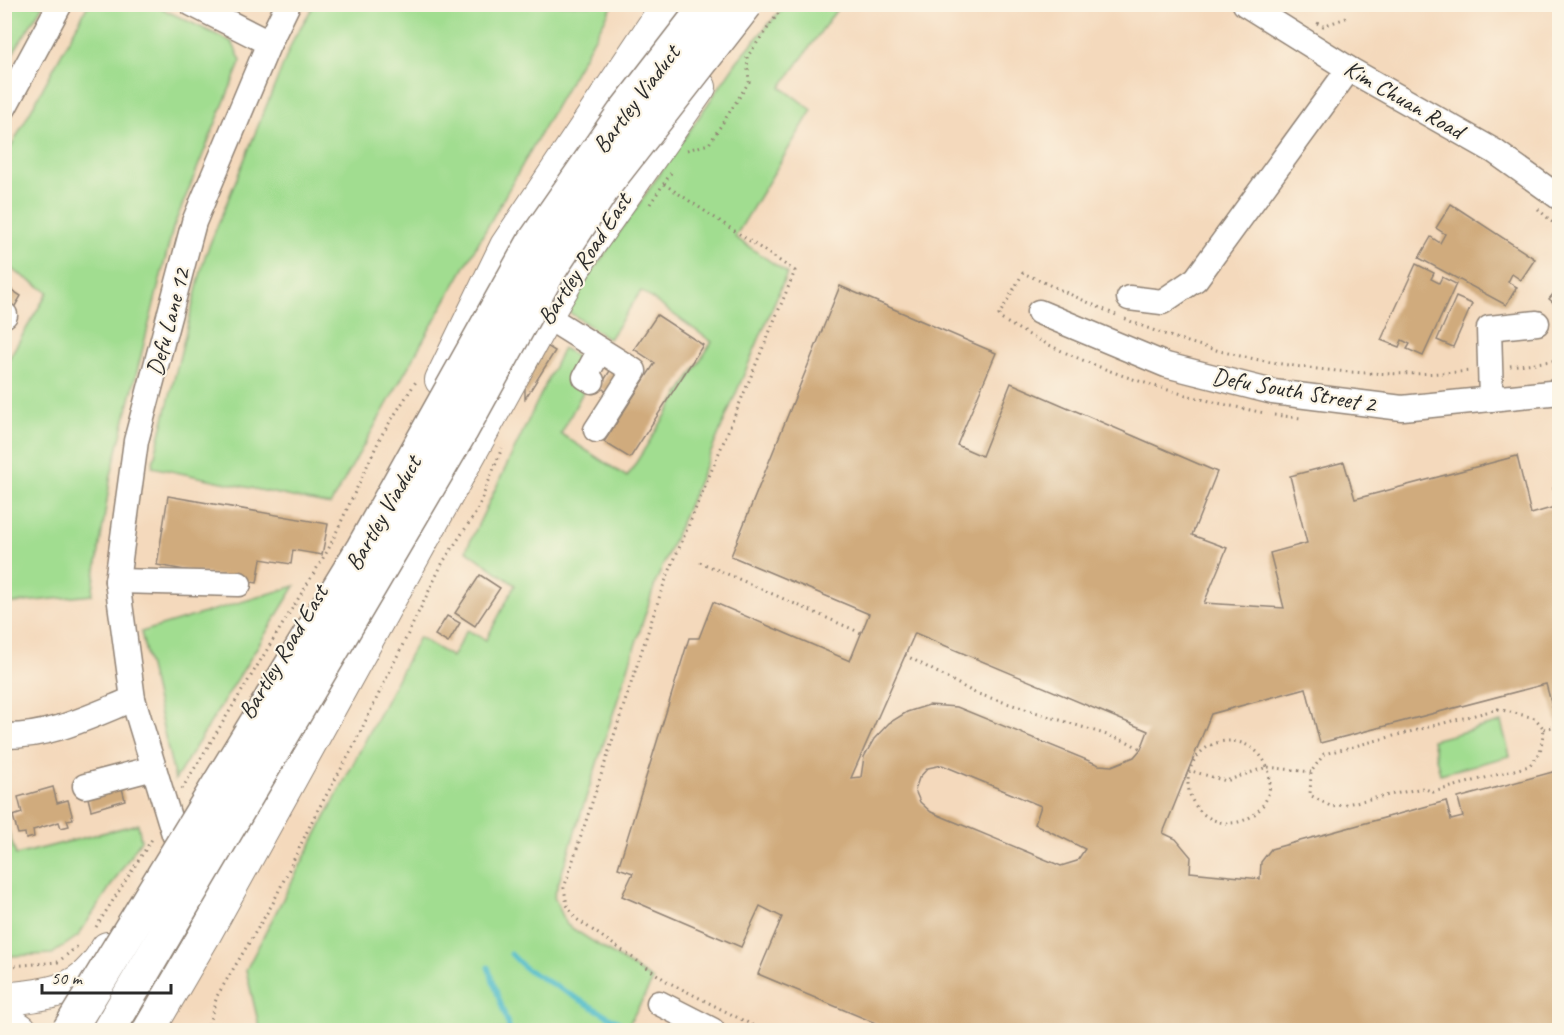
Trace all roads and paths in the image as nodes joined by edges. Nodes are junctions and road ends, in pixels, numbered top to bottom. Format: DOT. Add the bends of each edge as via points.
graph roads {
  1 [pos="60,4"];
  2 [pos="192,4"];
  3 [pos="288,4"];
  4 [pos="668,4"];
  5 [pos="708,4"];
  6 [pos="746,4"];
  7 [pos="762,4"];
  8 [pos="785,4"];
  9 [pos="1245,4"];
  10 [pos="1346,18"];
  11 [pos="1313,21"];
  12 [pos="269,43"];
  13 [pos="1349,69"];
  14 [pos="600,103"];
  15 [pos="4,108"];
  16 [pos="671,158"];
  17 [pos="664,184"];
  18 [pos="1560,198"];
  19 [pos="643,213"];
  20 [pos="1023,273"];
  21 [pos="1129,298"];
  22 [pos="1039,312"];
  23 [pos="546,316"];
  24 [pos="1537,323"];
  25 [pos="600,350"];
  26 [pos="1560,360"];
  27 [pos="1491,368"];
  28 [pos="418,377"];
  29 [pos="592,381"];
  30 [pos="1560,392"];
  31 [pos="1491,399"];
  32 [pos="596,430"];
  33 [pos="503,444"];
  34 [pos="700,562"];
  35 [pos="330,572"];
  36 [pos="117,581"];
  37 [pos="239,584"];
  38 [pos="382,612"];
  39 [pos="861,633"];
  40 [pos="905,655"];
  41 [pos="133,699"];
  42 [pos="1556,726"];
  43 [pos="1544,729"];
  44 [pos="4,736"];
  45 [pos="1141,749"];
  46 [pos="1267,767"];
  47 [pos="154,768"];
  48 [pos="1189,771"];
  49 [pos="1311,772"];
  50 [pos="85,786"];
  51 [pos="173,813"];
  52 [pos="91,935"];
  53 [pos="84,941"];
  54 [pos="4,962"];
  55 [pos="4,997"];
  56 [pos="167,998"];
  57 [pos="659,1003"];
  58 [pos="4,1018"];
  59 [pos="21,1030"];
  60 [pos="69,1030"];
  61 [pos="109,1030"];
  62 [pos="149,1030"];
  63 [pos="166,1030"];
  64 [pos="207,1030"];
  65 [pos="712,1030"];
  66 [pos="762,1030"];
  1 -- 15 [label="street"];
  2 -- 12 [label="street"];
  3 -- 12 [label="street, Defu Lane 12"];
  4 -- 14 [label="main road, Bartley Road East"];
  5 -- 60 [label="highway, Bartley Viaduct, bridge" via="623,114 532,245 363,548"];
  6 -- 61 [label="highway, Bartley Viaduct, bridge" via="608,181 549,271 449,452"];
  7 -- 16 [label="main road, Bartley Road East" via="723,54"];
  8 -- 16 [label="path" via="747,57 749,82 709,144"];
  9 -- 13 [label="street, Kim Chuan Road"];
  10 -- 11 [label="path" via="1323,26"];
  12 -- 36 [label="street, Defu Lane 12" via="194,222 136,441"];
  13 -- 18 [label="street, Kim Chuan Road" via="1494,151"];
  13 -- 21 [label="street" via="1196,279 1162,302"];
  14 -- 16 [label="main road" via="602,137 610,152 635,159"];
  14 -- 35 [label="main road, Bartley Road East" via="506,246 426,409"];
  16 -- 17 [label="path"];
  16 -- 23 [label="main road, Bartley Road East" via="585,251"];
  17 -- 19 [label="path"];
  17 -- 66 [label="path" via="795,271 663,588 564,888 567,905 575,918 668,982"];
  20 -- 27 [label="path" via="1142,326 1211,349 1290,366 1391,374"];
  22 -- 31 [label="street, Defu South Street 2" via="1166,365 1273,392 1402,408"];
  23 -- 25 [label="street"];
  23 -- 38 [label="main road, Bartley Road East"];
  24 -- 27 [label="street" via="1489,328"];
  25 -- 29 [label="street" via="585,377"];
  25 -- 32 [label="street" via="634,370"];
  26 -- 27 [label="path"];
  27 -- 31 [label="street"];
  28 -- 51 [label="path" via="381,436 328,550"];
  30 -- 31 [label="street, Defu South Street 2"];
  33 -- 64 [label="path" via="477,511 442,562 278,894 217,996"];
  34 -- 39 [label="path"];
  35 -- 38 [label="main road" via="354,570 368,576 377,585"];
  35 -- 51 [label="main road, Bartley Road East"];
  36 -- 37 [label="street"];
  36 -- 41 [label="street, Defu Lane 12"];
  38 -- 56 [label="main road, Bartley Road East"];
  40 -- 45 [label="path" via="975,693"];
  41 -- 44 [label="street" via="57,729 29,736"];
  41 -- 47 [label="street, Defu Lane 12"];
  42 -- 43 [label="path"];
  43 -- 49 [label="path" via="1535,718 1498,709 1324,754"];
  43 -- 49 [label="path" via="1540,753 1530,766 1433,792 1423,788 1332,807 1310,795"];
  46 -- 48 [label="path" via="1226,781"];
  46 -- 48 [label="path" via="1251,748 1227,741 1204,750"];
  46 -- 48 [label="path" via="1270,780 1262,807 1252,817 1225,823 1211,819 1196,805"];
  46 -- 49 [label="path"];
  47 -- 50 [label="street"];
  47 -- 51 [label="street, Defu Lane 12"];
  51 -- 52 [label="path"];
  51 -- 55 [label="main road, Bartley Road East" via="101,958 86,975 62,991 14,999"];
  53 -- 54 [label="path" via="57,962 12,966"];
  56 -- 62 [label="main road, Bartley Road East"];
  56 -- 63 [label="main road"];
  57 -- 65 [label="street"];
  58 -- 59 [label="main road"];
}
